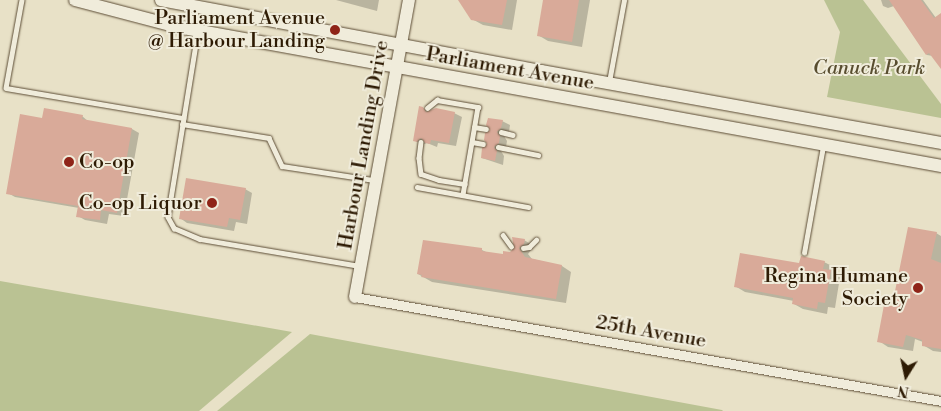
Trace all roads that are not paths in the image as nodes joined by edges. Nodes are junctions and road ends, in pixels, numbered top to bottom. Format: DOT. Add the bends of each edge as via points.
graph roads {
  1 [pos="22,0"];
  2 [pos="75,0"];
  3 [pos="161,0"];
  4 [pos="409,0"];
  5 [pos="624,0"];
  6 [pos="198,30"];
  7 [pos="401,46"];
  8 [pos="397,67"];
  9 [pos="609,83"];
  10 [pos="427,108"];
  11 [pos="183,118"];
  12 [pos="182,124"];
  13 [pos="474,128"];
  14 [pos="486,130"];
  15 [pos="500,132"];
  16 [pos="513,135"];
  17 [pos="421,142"];
  18 [pos="472,142"];
  19 [pos="941,142"];
  20 [pos="483,144"];
  21 [pos="824,144"];
  22 [pos="498,147"];
  23 [pos="538,155"];
  24 [pos="941,166"];
  25 [pos="376,180"];
  26 [pos="465,184"];
  27 [pos="417,187"];
  28 [pos="463,195"];
  29 [pos="528,206"];
  30 [pos="503,235"];
  31 [pos="536,240"];
  32 [pos="511,246"];
  33 [pos="523,248"];
  34 [pos="804,253"];
  35 [pos="361,266"];
  36 [pos="355,297"];
  37 [pos="941,401"];
  1 -- 11 [label="lane" via="6,88"];
  2 -- 6 [label="main road, Parliament Avenue"];
  3 -- 7 [label="main road, Parliament Avenue"];
  4 -- 7 [label="main road, Harbour Landing Drive"];
  5 -- 9 [label="lane"];
  6 -- 8 [label="main road, Parliament Avenue"];
  6 -- 11 [label="lane"];
  7 -- 8 [label="main road, Harbour Landing Drive"];
  7 -- 9 [label="main road, Parliament Avenue"];
  8 -- 21 [label="main road, Parliament Avenue"];
  8 -- 25 [label="main road, Harbour Landing Drive"];
  9 -- 19 [label="main road, Parliament Avenue"];
  10 -- 13 [label="lane" via="437,100 478,107"];
  11 -- 12 [label="lane"];
  12 -- 25 [label="lane" via="269,138 282,166"];
  12 -- 35 [label="lane" via="168,217 174,228 200,240"];
  13 -- 14 [label="lane"];
  13 -- 18 [label="lane"];
  15 -- 16 [label="lane"];
  17 -- 26 [label="lane" via="421,174"];
  18 -- 20 [label="lane"];
  18 -- 26 [label="lane"];
  21 -- 24 [label="main road, Parliament Avenue"];
  21 -- 34 [label="lane"];
  22 -- 23 [label="lane"];
  25 -- 35 [label="main road, Harbour Landing Drive"];
  26 -- 28 [label="lane"];
  27 -- 28 [label="lane"];
  28 -- 29 [label="lane"];
  30 -- 32 [label="lane"];
  31 -- 33 [label="lane"];
  35 -- 36 [label="main road, Harbour Landing Drive"];
  36 -- 37 [label="street, 25th Avenue"];
}
